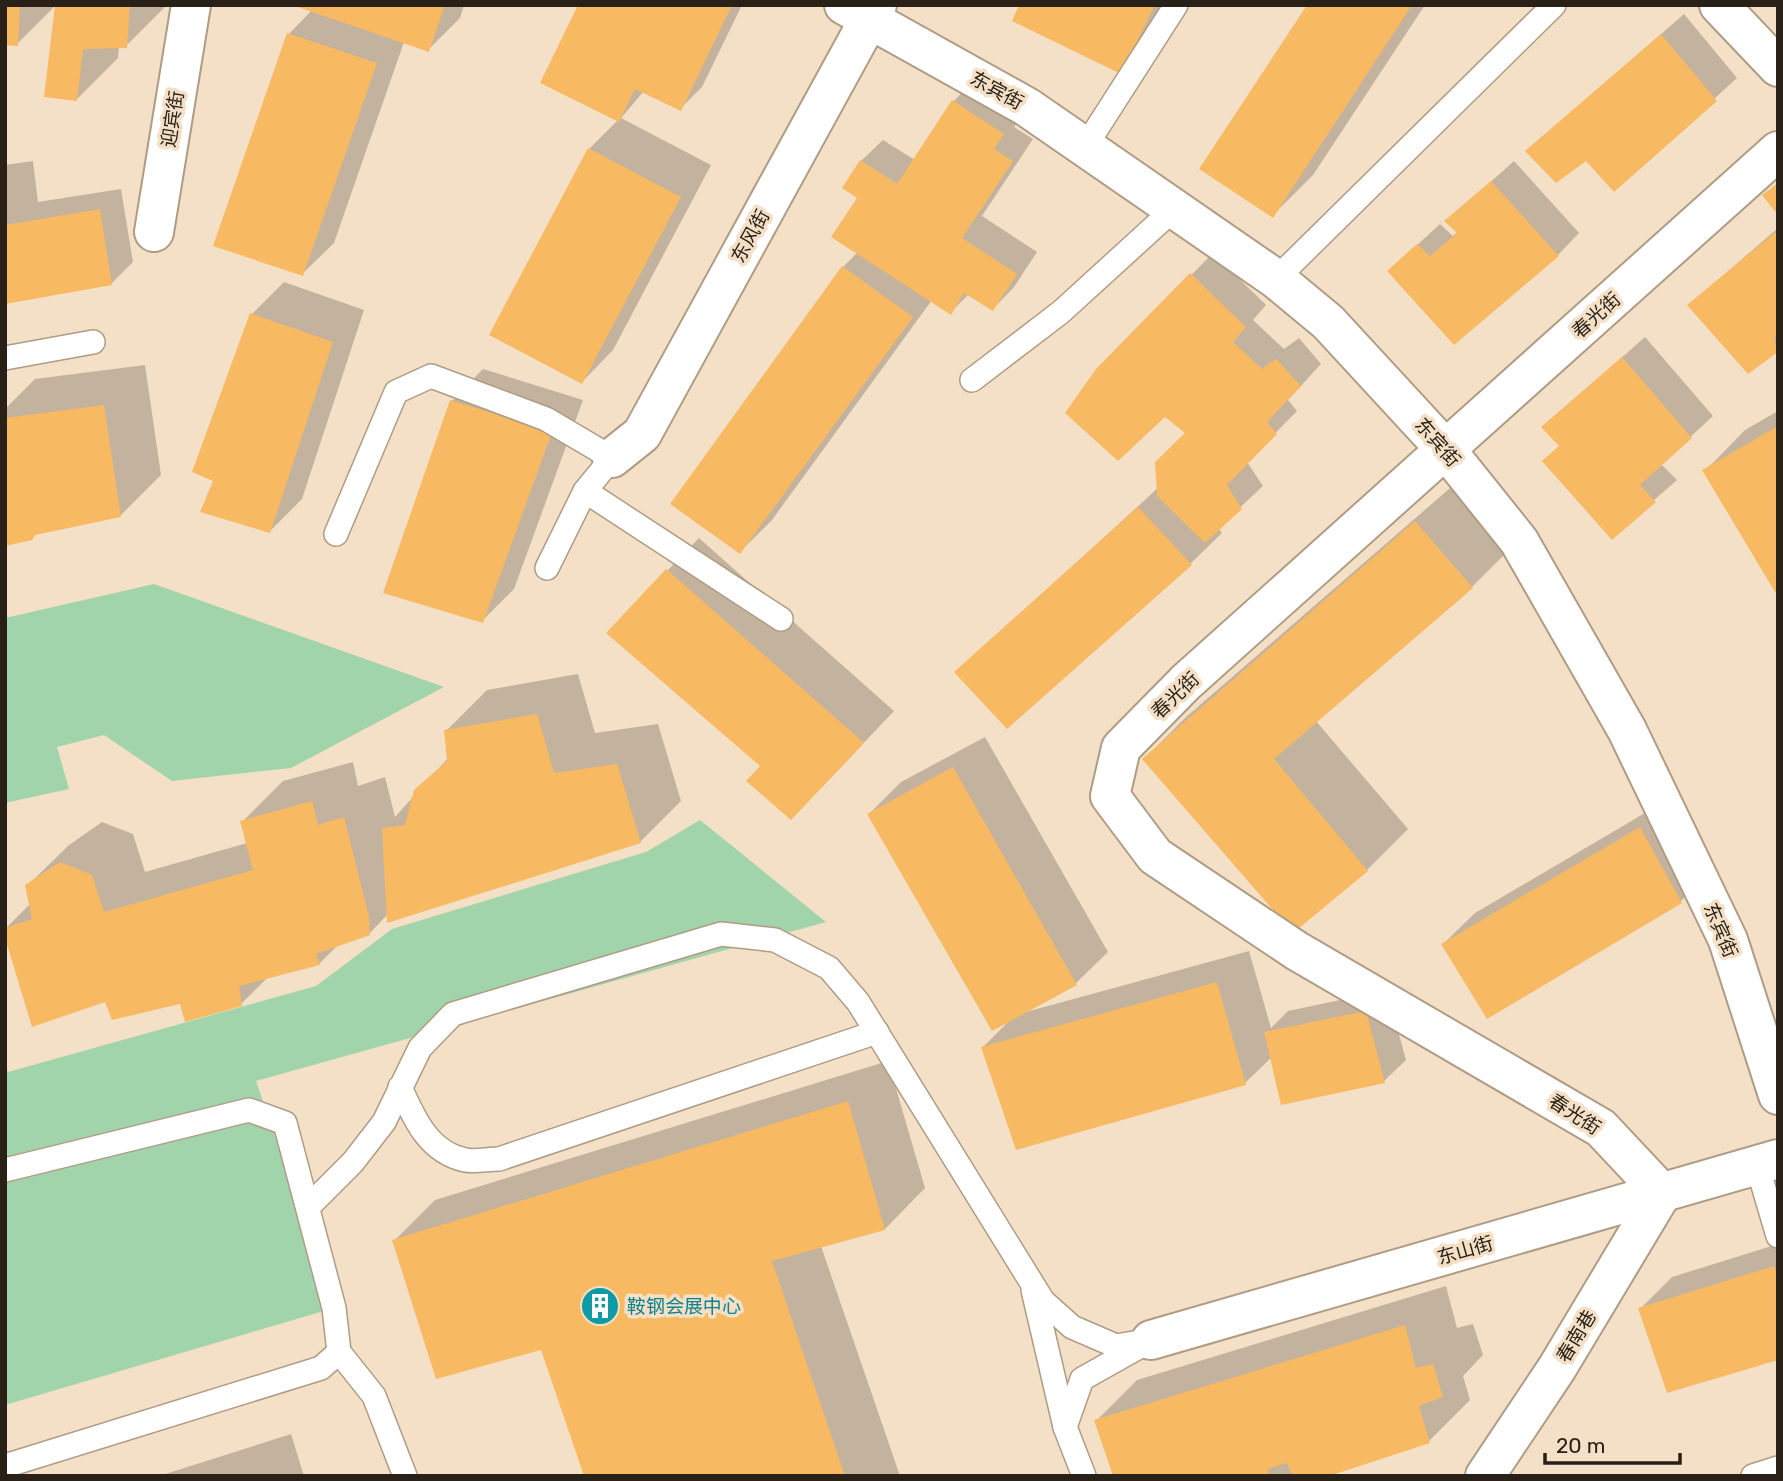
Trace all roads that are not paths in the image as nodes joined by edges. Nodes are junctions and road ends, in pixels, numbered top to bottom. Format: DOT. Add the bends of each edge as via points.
graph roads {
  1 [pos="191,5"];
  2 [pos="1175,5"];
  3 [pos="1554,5"];
  4 [pos="1719,5"];
  5 [pos="864,10"];
  6 [pos="1778,67"];
  7 [pos="1085,146"];
  8 [pos="1778,151"];
  9 [pos="1175,208"];
  10 [pos="154,232"];
  11 [pos="1276,279"];
  12 [pos="93,342"];
  13 [pos="5,358"];
  14 [pos="972,380"];
  15 [pos="1447,450"];
  16 [pos="612,458"];
  17 [pos="585,491"];
  18 [pos="336,534"];
  19 [pos="547,568"];
  20 [pos="781,619"];
  21 [pos="877,1032"];
  22 [pos="400,1087"];
  23 [pos="1778,1095"];
  24 [pos="1767,1162"];
  25 [pos="5,1170"];
  26 [pos="1662,1193"];
  27 [pos="308,1207"];
  28 [pos="1778,1236"];
  29 [pos="1030,1280"];
  30 [pos="1151,1340"];
  31 [pos="339,1352"];
  32 [pos="1065,1427"];
  33 [pos="5,1466"];
  34 [pos="1778,1468"];
  35 [pos="405,1476"];
  36 [pos="1084,1476"];
  37 [pos="1485,1476"];
  38 [pos="1753,1476"];
  1 -- 10 [label="street, 迎宾街"];
  2 -- 7 [label="lane"];
  3 -- 11 [label="lane"];
  4 -- 6 [label="street"];
  5 -- 7 [label="street, 东宾街"];
  5 -- 16 [label="street, 东风街" via="642,434"];
  7 -- 9 [label="street, 东宾街"];
  8 -- 15 [label="street, 春光街"];
  9 -- 11 [label="street, 东宾街"];
  9 -- 14 [label="lane" via="1061,312"];
  11 -- 15 [label="street, 东宾街" via="1328,322"];
  12 -- 13 [label="lane"];
  15 -- 23 [label="street, 东宾街" via="1519,541 1627,730 1728,940"];
  15 -- 26 [label="street, 春光街" via="1186,682 1121,748 1110,796 1155,856 1297,951 1601,1128"];
  16 -- 17 [label="lane"];
  16 -- 18 [label="lane" via="546,419 431,376 396,392"];
  17 -- 19 [label="lane"];
  17 -- 20 [label="lane"];
  21 -- 22 [label="lane" via="499,1159 465,1160 437,1147 420,1130"];
  21 -- 22 [label="lane" via="829,968 775,940 721,934 453,1014 420,1048"];
  21 -- 29 [label="lane"];
  22 -- 27 [label="lane" via="384,1122"];
  24 -- 26 [label="street, 东山街"];
  24 -- 28 [label="lane"];
  25 -- 27 [label="lane" via="249,1110 285,1123"];
  26 -- 30 [label="street, 东山街"];
  26 -- 37 [label="street, 春南巷" via="1557,1368"];
  27 -- 31 [label="lane" via="334,1308"];
  29 -- 30 [label="lane" via="1043,1301 1072,1326 1116,1346"];
  29 -- 32 [label="lane"];
  30 -- 32 [label="lane" via="1082,1379"];
  31 -- 33 [label="lane" via="321,1368"];
  31 -- 35 [label="lane" via="374,1396"];
  32 -- 36 [label="lane"];
  34 -- 38 [label="lane"];
}
